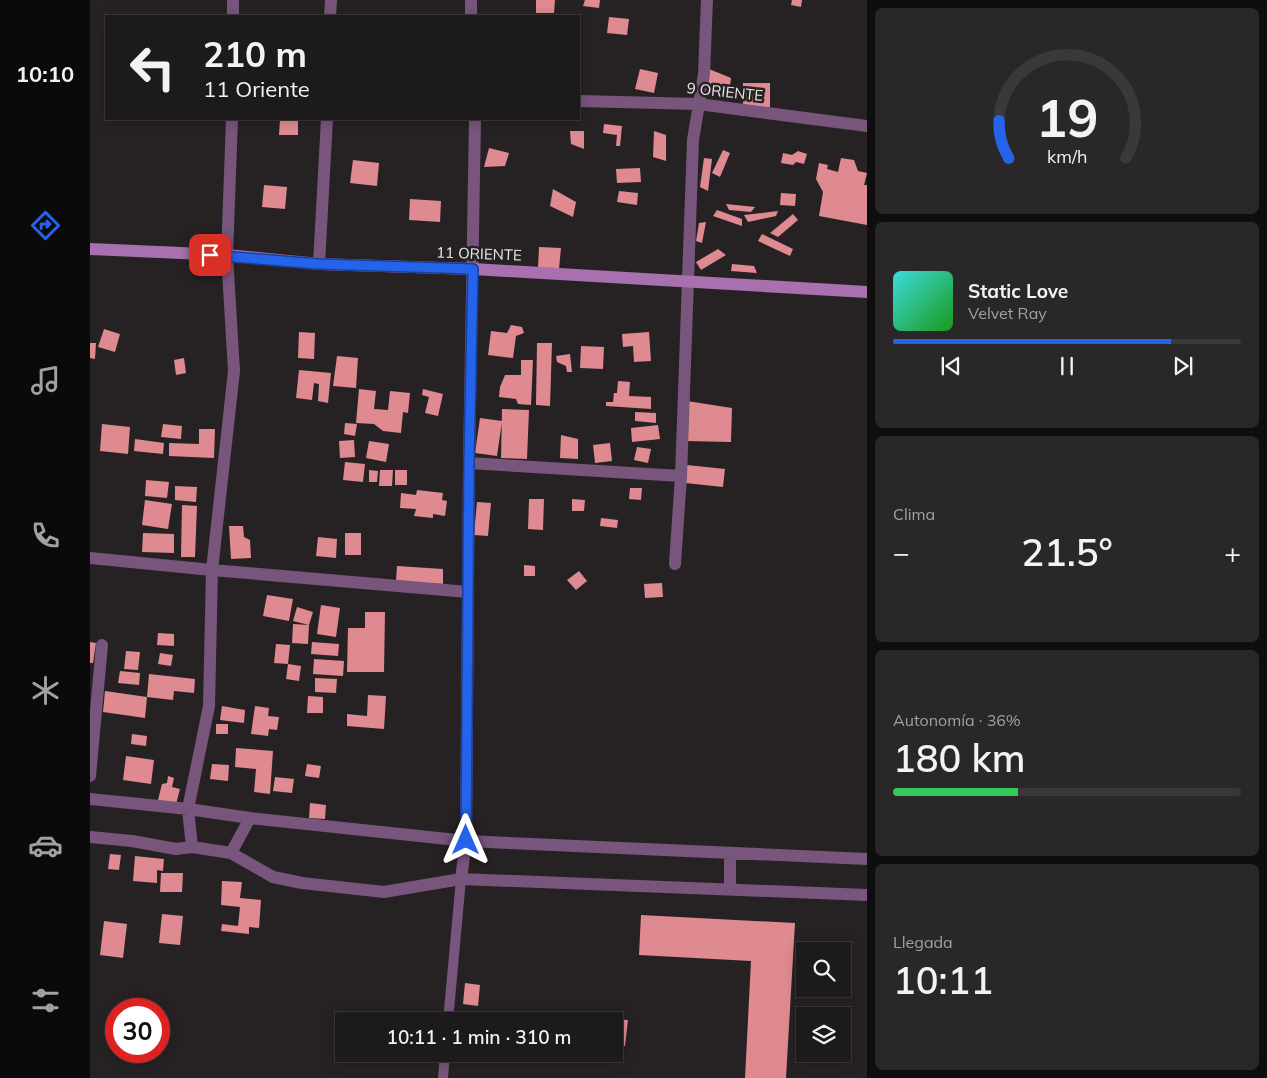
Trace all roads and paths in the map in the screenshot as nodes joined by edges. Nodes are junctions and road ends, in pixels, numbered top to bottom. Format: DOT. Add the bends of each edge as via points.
graph roads {
  1 [pos="233,0"];
  2 [pos="331,0"];
  3 [pos="471,0"];
  4 [pos="707,0"];
  5 [pos="233,15"];
  6 [pos="330,15"];
  7 [pos="471,15"];
  8 [pos="580,101"];
  9 [pos="698,104"];
  10 [pos="232,120"];
  11 [pos="327,120"];
  12 [pos="475,120"];
  13 [pos="867,126"];
  14 [pos="90,250"];
  15 [pos="227,256"];
  16 [pos="319,264"];
  17 [pos="473,269"];
  18 [pos="688,280"];
  19 [pos="867,292"];
  20 [pos="469,463"];
  21 [pos="681,476"];
  22 [pos="90,558"];
  23 [pos="675,564"];
  24 [pos="212,570"];
  25 [pos="468,592"];
  26 [pos="102,645"];
  27 [pos="90,776"];
  28 [pos="90,799"];
  29 [pos="188,808"];
  30 [pos="250,818"];
  31 [pos="90,837"];
  32 [pos="466,840"];
  33 [pos="192,847"];
  34 [pos="231,853"];
  35 [pos="730,853"];
  36 [pos="867,859"];
  37 [pos="460,879"];
  38 [pos="730,889"];
  39 [pos="867,894"];
  40 [pos="449,1012"];
  41 [pos="444,1062"];
  42 [pos="443,1078"];
  1 -- 5 [label="street"];
  2 -- 6 [label="street"];
  3 -- 7 [label="street"];
  4 -- 9 [label="street" via="704,74"];
  8 -- 9 [label="street, 9 ORIENTE"];
  9 -- 13 [label="street, 9 ORIENTE"];
  9 -- 18 [label="street" via="693,140"];
  10 -- 15 [label="street"];
  11 -- 16 [label="street"];
  12 -- 17 [label="street"];
  14 -- 15 [label="street, 11 ORIENTE"];
  15 -- 16 [label="street, 11 ORIENTE"];
  15 -- 24 [label="street" via="234,371"];
  16 -- 17 [label="street, 11 ORIENTE"];
  17 -- 18 [label="street, 11 ORIENTE"];
  17 -- 20 [label="street"];
  18 -- 19 [label="street, 11 ORIENTE"];
  18 -- 21 [label="street"];
  20 -- 21 [label="street"];
  20 -- 25 [label="street"];
  21 -- 23 [label="street"];
  22 -- 24 [label="street"];
  24 -- 25 [label="street"];
  24 -- 29 [label="street" via="209,706"];
  25 -- 32 [label="street"];
  26 -- 27 [label="street"];
  28 -- 29 [label="street"];
  29 -- 30 [label="street"];
  29 -- 33 [label="street"];
  30 -- 32 [label="street"];
  30 -- 34 [label="street"];
  31 -- 33 [label="street" via="176,849"];
  32 -- 35 [label="street"];
  32 -- 37 [label="street"];
  33 -- 34 [label="street"];
  34 -- 37 [label="street" via="273,877 311,884 384,892"];
  35 -- 36 [label="street"];
  35 -- 38 [label="street"];
  37 -- 38 [label="street"];
  37 -- 40 [label="lane"];
  38 -- 39 [label="street"];
  41 -- 42 [label="lane"];
}
